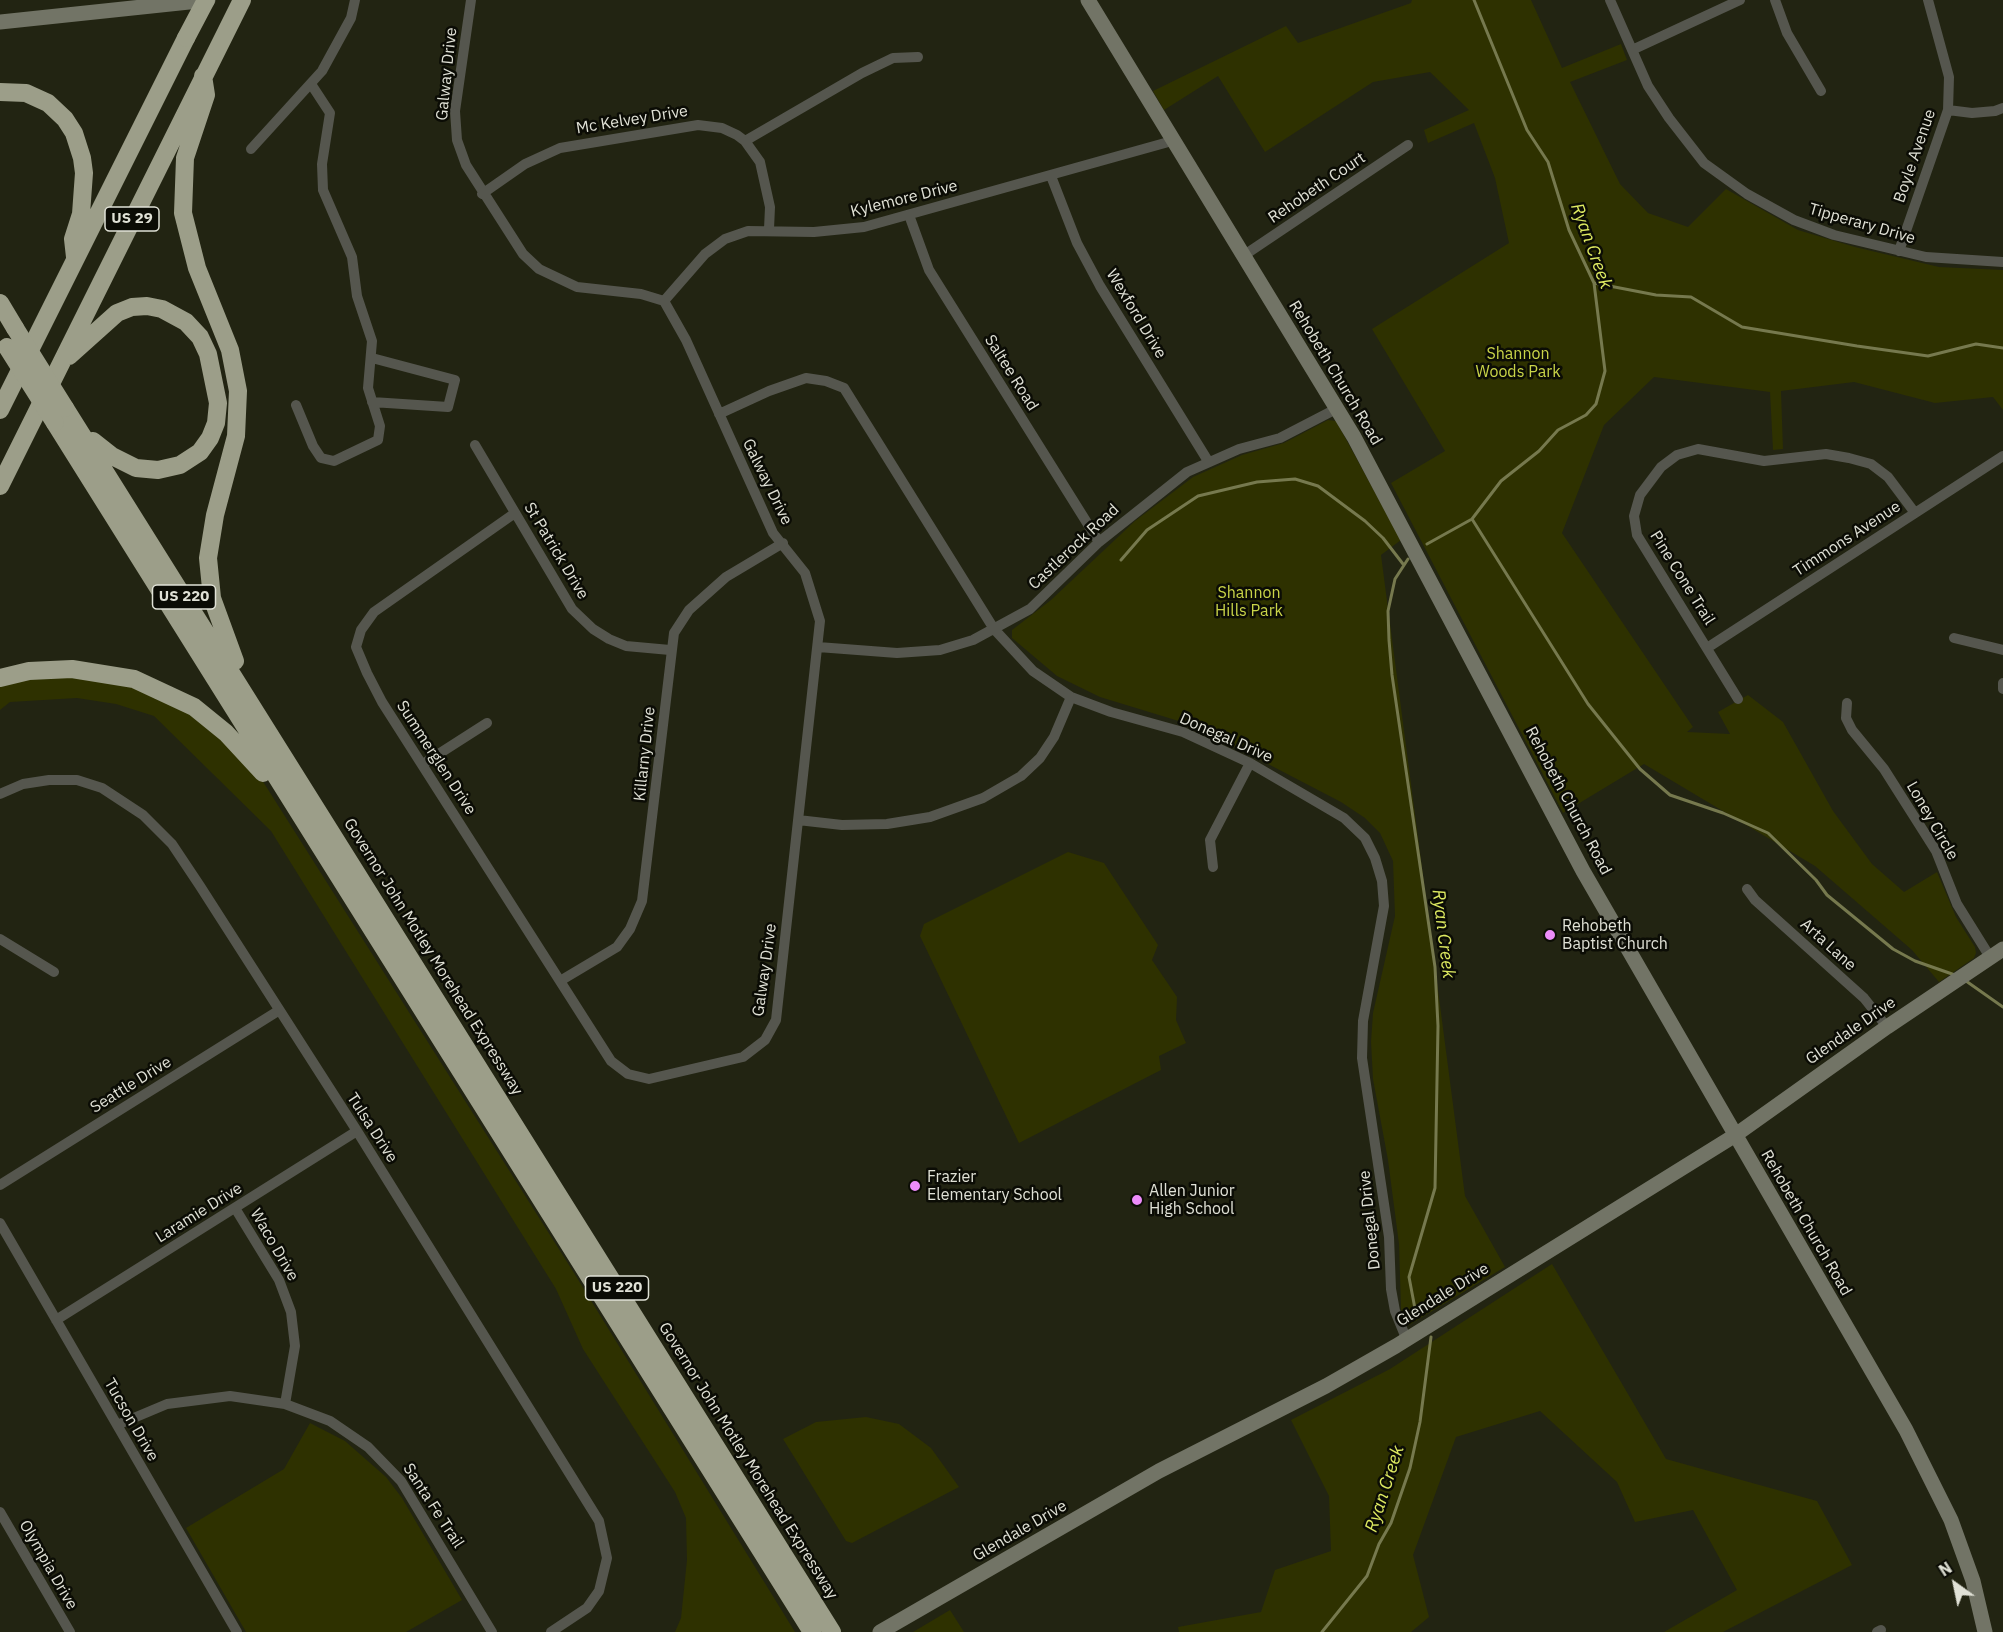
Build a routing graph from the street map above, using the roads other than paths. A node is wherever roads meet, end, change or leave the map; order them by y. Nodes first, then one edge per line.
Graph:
1 (207, 0) edge
2 (242, 0) edge
3 (355, 0) edge
4 (471, 0) edge
5 (1088, 0) edge
6 (1610, 0) edge
7 (1740, 0) edge
8 (1774, 0) edge
9 (1928, 0) edge
10 (104, 6) edge
11 (0, 22) edge
12 (1632, 50) junction
13 (918, 57) dead end
14 (203, 76) junction
15 (311, 84) junction
16 (1821, 91) dead end
17 (0, 92) edge
18 (2003, 108) edge
19 (1948, 110) junction
20 (745, 141) junction
21 (1172, 141) junction
22 (1408, 145) dead end
23 (252, 149) dead end
24 (1052, 176) junction
25 (482, 194) junction
26 (909, 215) junction
27 (769, 230) junction
28 (1899, 251) junction
29 (1243, 256) junction
30 (75, 259) junction
31 (2003, 262) edge
32 (664, 302) junction
33 (0, 303) edge
34 (7, 337) edge
35 (372, 358) junction
36 (61, 363) junction
37 (372, 402) junction
38 (296, 405) dead end
39 (1336, 409) junction
40 (0, 410) edge
41 (719, 414) junction
42 (60, 416) junction
43 (82, 435) junction
44 (475, 445) dead end
45 (2003, 456) edge
46 (1208, 461) junction
47 (0, 486) edge
48 (515, 513) junction
49 (1915, 513) junction
50 (1099, 542) junction
51 (783, 543) junction
52 (994, 629) junction
53 (1954, 638) dead end
54 (818, 647) junction
55 (1707, 648) junction
56 (670, 650) junction
57 (2003, 650) edge
58 (0, 678) edge
59 (2003, 683) edge
60 (2003, 689) edge
61 (1071, 697) junction
62 (1738, 699) dead end
63 (1847, 703) dead end
64 (487, 723) dead end
65 (285, 759) junction
66 (1250, 763) junction
67 (423, 764) junction
68 (285, 790) junction
69 (0, 794) edge
70 (798, 820) junction
71 (1213, 867) dead end
72 (1747, 889) dead end
73 (0, 939) edge
74 (1997, 953) edge
75 (54, 972) dead end
76 (560, 981) junction
77 (278, 1011) junction
78 (1887, 1027) junction
79 (611, 1061) joint
80 (357, 1131) junction
81 (1734, 1136) junction
82 (0, 1185) edge
83 (235, 1208) junction
84 (0, 1223) edge
85 (56, 1320) junction
86 (1406, 1338) junction
87 (285, 1404) junction
88 (117, 1425) junction
89 (0, 1512) edge
90 (70, 1632) edge
91 (237, 1632) edge
92 (492, 1632) edge
93 (550, 1632) edge
94 (812, 1632) edge
95 (832, 1632) edge
96 (880, 1632) edge
97 (1985, 1632) edge

1 - 10 street
1 - 30 highway, US 29, bridge
2 - 14 highway, US 29
3 - 15 street
4 - 25 street, Galway Drive
5 - 21 street, Rehobeth Church Road
6 - 12 street, Tipperary Drive
7 - 12 street
8 - 16 street
9 - 19 street, Boyle Avenue
10 - 11 street
12 - 28 street, Tipperary Drive
13 - 20 street
14 - 36 highway, US 29
14 - 65 highway
15 - 23 street
15 - 35 street
17 - 30 highway
18 - 19 street
19 - 28 street, Boyle Avenue
20 - 25 street, Mc Kelvey Drive
20 - 27 street
21 - 24 street, Kylemore Drive
21 - 29 street, Rehobeth Church Road
22 - 29 street, Rehobeth Court
24 - 26 street, Kylemore Drive
24 - 46 street, Wexford Drive
25 - 32 street, Galway Drive
26 - 27 street, Kylemore Drive
26 - 50 street, Saltee Road
27 - 32 street, Kylemore Drive
28 - 31 street, Tipperary Drive
29 - 39 street, Rehobeth Church Road
30 - 40 highway, US 29
32 - 41 street, Galway Drive
33 - 34 highway, Governor John Motley Morehead Expressway / US 220
34 - 42 highway, Governor John Motley Morehead Expressway / US 220, bridge
35 - 37 street
35 - 37 street
36 - 43 highway
36 - 47 highway, US 29
37 - 38 street
39 - 46 street, Castlerock Road
39 - 81 street, Rehobeth Church Road
41 - 51 street, Galway Drive
41 - 52 street, Donegal Drive
42 - 43 highway, Governor John Motley Morehead Expressway / US 220
42 - 68 highway, Governor John Motley Morehead Expressway / US 220
43 - 65 highway, Governor John Motley Morehead Expressway / US 220
44 - 48 street, St Patrick Drive
45 - 49 street, Timmons Avenue
46 - 50 street, Castlerock Road
48 - 56 street, St Patrick Drive
48 - 67 street, Summerglen Drive
49 - 55 street, Timmons Avenue
49 - 55 street, Pine Cone Trail
50 - 52 street, Castlerock Road
51 - 54 street, Galway Drive
51 - 56 street, Killarny Drive
52 - 54 street, Castlerock Road
52 - 61 street, Donegal Drive
53 - 57 street
54 - 70 street, Galway Drive
55 - 62 street, Pine Cone Trail
56 - 76 street, Killarny Drive
58 - 68 highway
59 - 60 street
61 - 66 street, Donegal Drive
61 - 70 street
63 - 74 street, Loney Circle
64 - 67 street
65 - 95 highway, Governor John Motley Morehead Expressway / US 220
66 - 71 street
66 - 86 street, Donegal Drive
67 - 76 street, Summerglen Drive
68 - 94 highway, Governor John Motley Morehead Expressway / US 220
69 - 77 street, Tulsa Drive
70 - 79 street, Galway Drive
72 - 78 street, Arta Lane
73 - 75 street
74 - 78 street, Glendale Drive
76 - 79 street, Summerglen Drive
77 - 80 street, Tulsa Drive
77 - 82 street, Seattle Drive
78 - 81 street, Glendale Drive
80 - 83 street, Laramie Drive
80 - 93 street, Tulsa Drive
81 - 86 street, Glendale Drive
81 - 97 street, Rehobeth Church Road
83 - 85 street, Laramie Drive
83 - 87 street, Waco Drive
84 - 85 street, Tucson Drive
85 - 88 street, Tucson Drive
86 - 96 street, Glendale Drive
87 - 88 street, Santa Fe Trail
87 - 92 street, Santa Fe Trail
88 - 91 street, Tucson Drive
89 - 90 street, Olympia Drive

